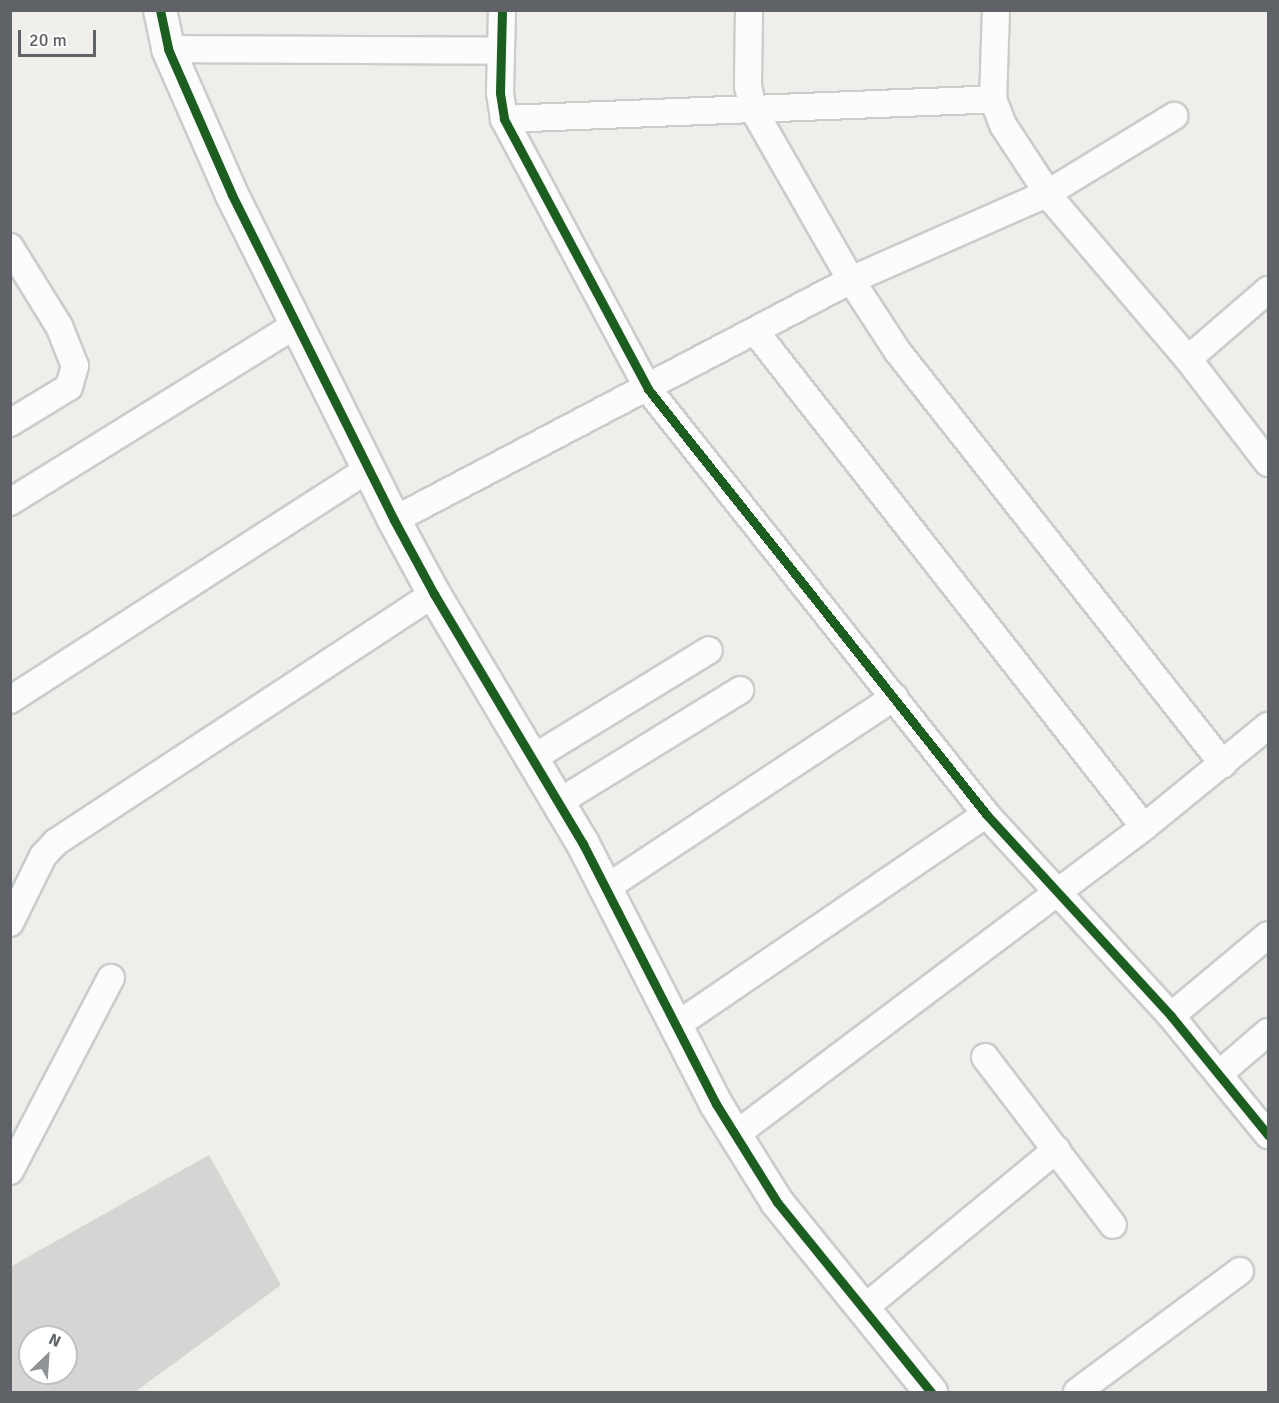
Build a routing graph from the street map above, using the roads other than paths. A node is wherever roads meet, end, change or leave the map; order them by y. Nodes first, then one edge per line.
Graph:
1 (160, 10) edge
2 (502, 10) edge
3 (749, 10) edge
4 (996, 10) edge
5 (168, 49) junction
6 (501, 51) junction
7 (993, 99) junction
8 (753, 109) junction
9 (1174, 116) dead end
10 (504, 118) junction
11 (1048, 193) junction
12 (10, 246) edge
13 (851, 280) junction
14 (1269, 290) edge
15 (297, 324) junction
16 (755, 331) junction
17 (1188, 359) junction
18 (648, 389) junction
19 (10, 423) edge
20 (1269, 463) edge
21 (369, 469) junction
22 (10, 502) edge
23 (394, 520) junction
24 (434, 594) junction
25 (709, 650) dead end
26 (740, 690) dead end
27 (895, 697) junction
28 (10, 700) edge
29 (1269, 726) edge
30 (533, 758) junction
31 (1223, 764) junction
32 (559, 802) junction
33 (986, 814) junction
34 (1144, 827) junction
35 (606, 888) junction
36 (1058, 893) junction
37 (10, 922) edge
38 (1269, 935) edge
39 (111, 978) dead end
40 (1171, 1016) junction
41 (674, 1027) junction
42 (1269, 1032) edge
43 (986, 1057) dead end
44 (1219, 1074) junction
45 (735, 1135) junction
46 (1269, 1135) edge
47 (1057, 1149) junction
48 (10, 1171) edge
49 (1113, 1225) dead end
50 (1240, 1271) dead end
51 (863, 1309) junction
52 (923, 1389) edge
53 (1077, 1392) edge

1 - 5 street
2 - 6 street
3 - 8 street
4 - 7 street
5 - 6 street
5 - 15 street
6 - 10 street
7 - 8 street
7 - 11 street
8 - 10 street
8 - 13 street
9 - 11 street
10 - 18 street
11 - 13 street
11 - 17 street
12 - 19 street
13 - 16 street
13 - 31 street
14 - 17 street
15 - 21 street
15 - 22 street
16 - 18 street
16 - 34 street
17 - 20 street
18 - 23 street
18 - 27 street
21 - 23 street
21 - 28 street
23 - 24 street
24 - 30 street
24 - 37 street
25 - 30 street
26 - 32 street
27 - 33 street
27 - 35 street
29 - 31 street
30 - 32 street
31 - 34 street
32 - 35 street
33 - 36 street
33 - 41 street
34 - 36 street
35 - 41 street
36 - 40 street
36 - 45 street
38 - 40 street
39 - 48 street
40 - 44 street
41 - 45 street
42 - 44 street
43 - 47 street
44 - 46 street
45 - 51 street
47 - 49 street
47 - 51 street
50 - 53 street
51 - 52 street

